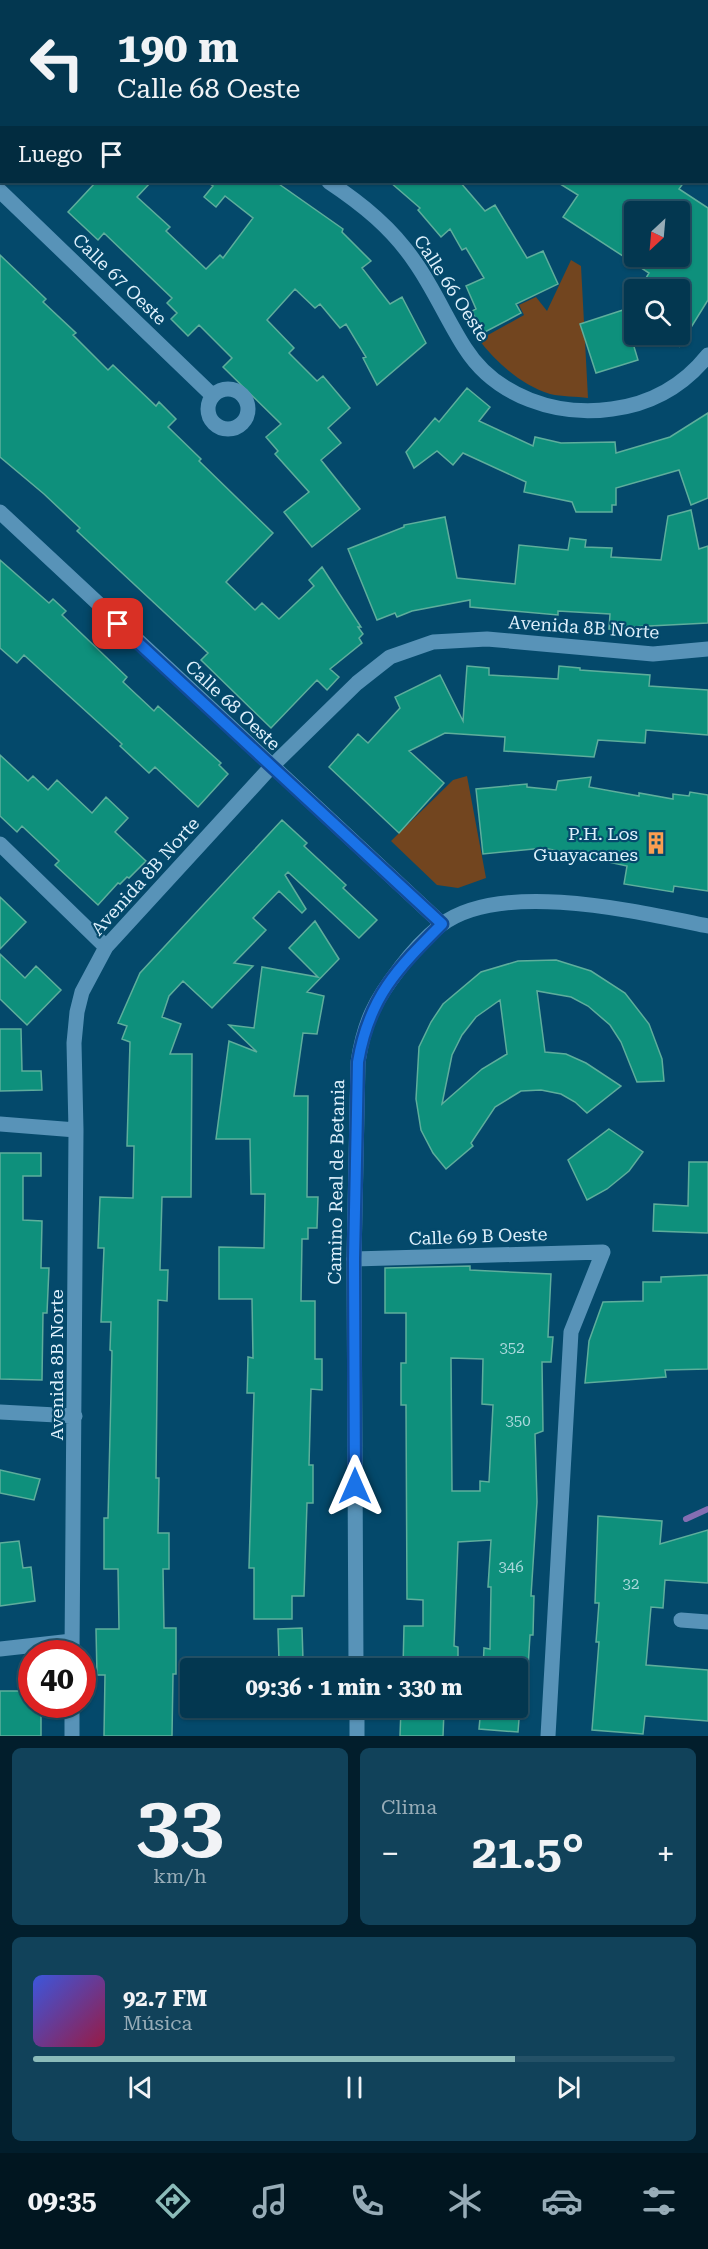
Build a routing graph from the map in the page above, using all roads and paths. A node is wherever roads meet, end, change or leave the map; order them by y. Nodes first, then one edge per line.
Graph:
1 (330, 183) edge
2 (0, 190) edge
3 (708, 355) edge
4 (213, 396) dead end
5 (0, 512) edge
6 (708, 650) edge
7 (271, 767) junction
8 (0, 844) edge
9 (442, 924) junction
10 (708, 926) edge
11 (106, 946) junction
12 (0, 1124) edge
13 (76, 1130) junction
14 (354, 1259) junction
15 (0, 1412) edge
16 (75, 1416) junction
17 (681, 1620) dead end
18 (708, 1622) edge
19 (72, 1640) edge
20 (18, 1648) edge
21 (0, 1649) edge
22 (356, 1658) edge
23 (72, 1718) edge
24 (357, 1718) edge
25 (72, 1736) edge
26 (357, 1736) edge
27 (548, 1736) edge

1 - 3 street, Calle 66 Oeste
2 - 4 street, Calle 67 Oeste
5 - 7 street, Calle 68 Oeste
6 - 7 street, Avenida 8B Norte
7 - 9 street, Calle 68 Oeste
7 - 11 street, Avenida 8B Norte
8 - 11 street
9 - 10 street, Camino Real de Betania
9 - 14 street, Camino Real de Betania
11 - 13 street, Avenida 8B Norte
12 - 13 street
13 - 16 street, Avenida 8B Norte
14 - 22 street, Camino Real de Betania
14 - 27 street, Calle 69 B Oeste
15 - 16 street
16 - 19 street, Avenida 8B Norte
17 - 18 street
20 - 21 street
23 - 25 street
24 - 26 street

